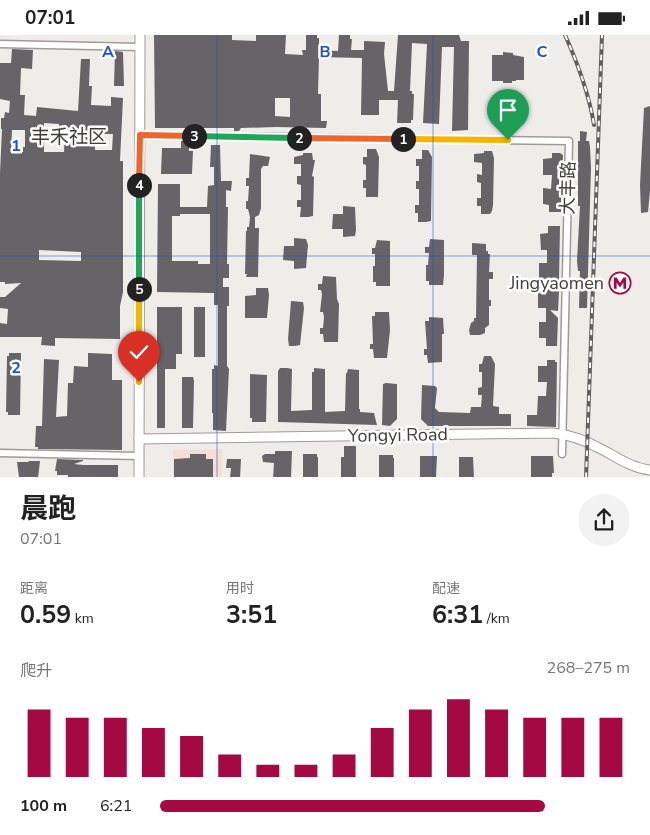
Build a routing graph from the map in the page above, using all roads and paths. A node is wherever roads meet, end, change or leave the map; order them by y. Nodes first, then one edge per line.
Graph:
1 (140, 35) edge
2 (0, 43) edge
3 (140, 47) junction
4 (140, 135) junction
5 (562, 434) junction
6 (139, 439) junction
7 (0, 453) edge
8 (562, 454) dead end
9 (139, 456) junction
10 (650, 470) edge
11 (139, 477) edge

1 - 3 street
2 - 3 street
3 - 4 street
4 - 5 street, 大丰路
4 - 6 street
5 - 6 street, Yongyi Road
5 - 8 street, 大丰路
5 - 10 street, Yongyi Road
6 - 9 street
7 - 9 street
9 - 11 street

